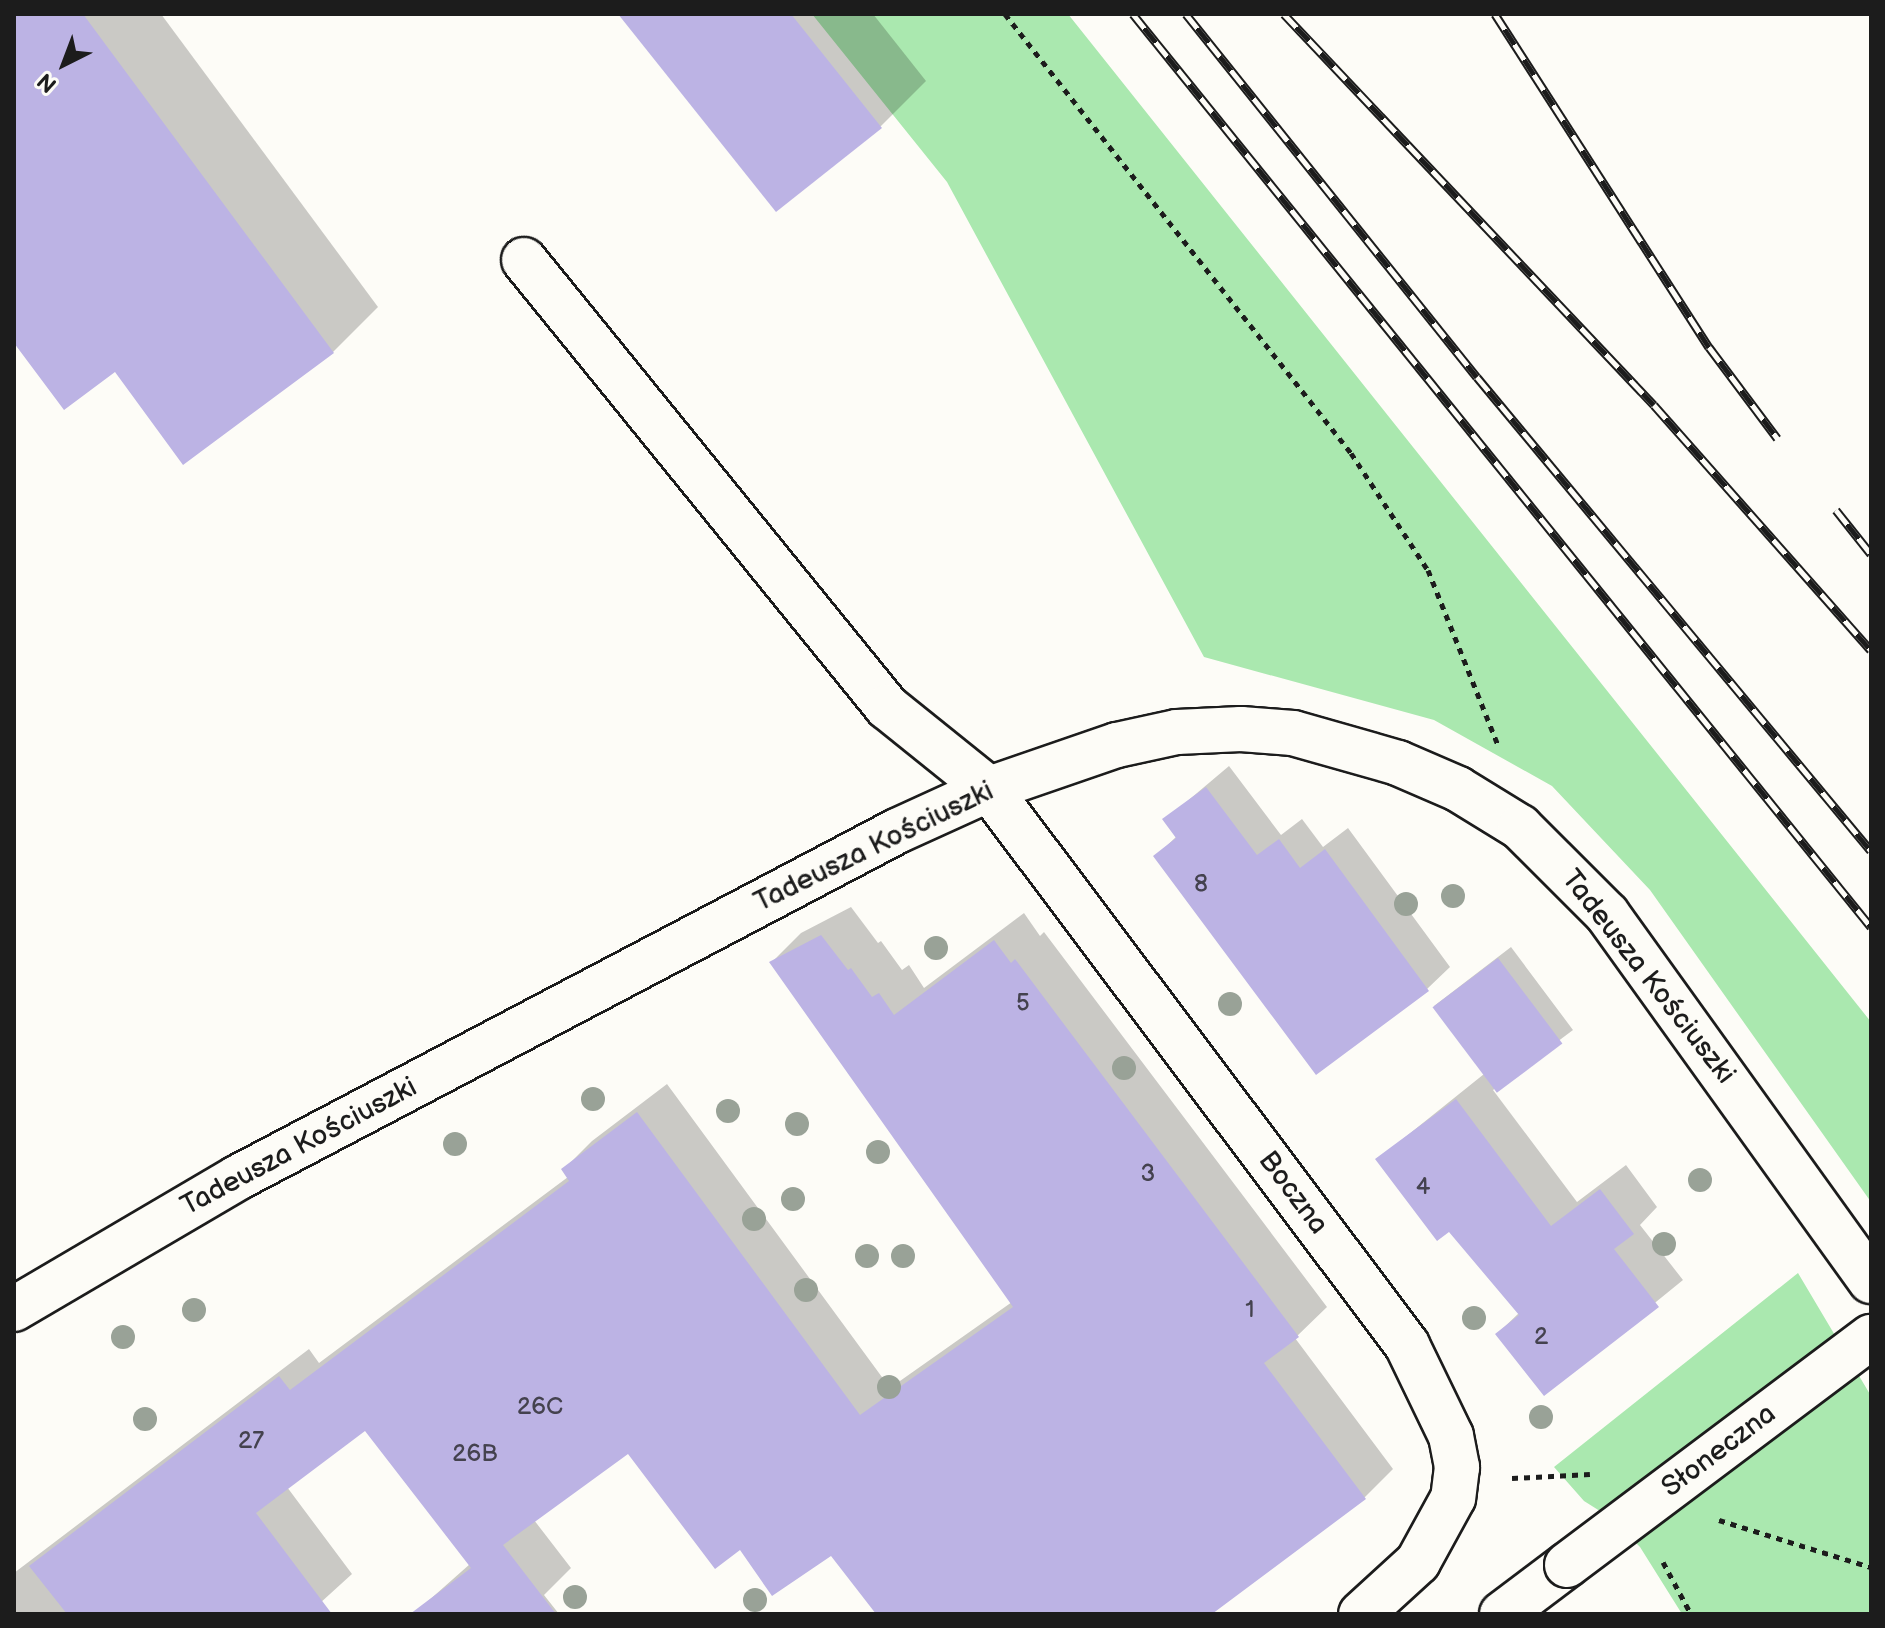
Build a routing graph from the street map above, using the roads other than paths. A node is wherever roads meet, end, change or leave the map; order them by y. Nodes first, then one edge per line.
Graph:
1 (524, 260) dead end
2 (989, 789) junction
3 (1871, 1281) edge
4 (14, 1309) edge
5 (1871, 1337) edge
6 (1361, 1614) edge
7 (1502, 1614) edge

1 - 2 street, Boczna
2 - 3 street, Tadeusza Kościuszki
2 - 4 street, Tadeusza Kościuszki
2 - 6 street, Boczna
5 - 7 street, Słoneczna, bridge

